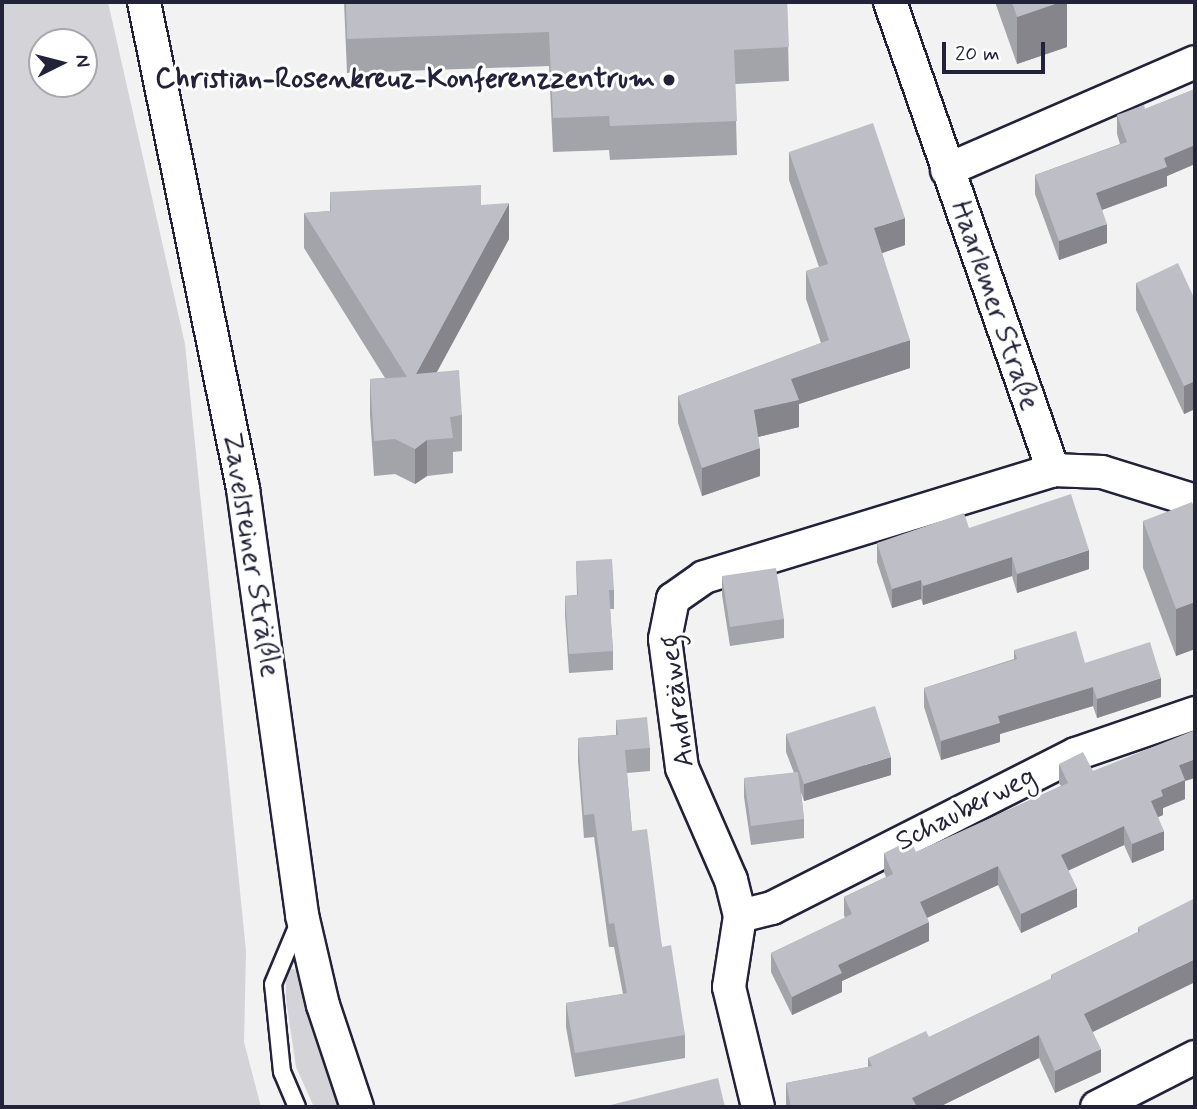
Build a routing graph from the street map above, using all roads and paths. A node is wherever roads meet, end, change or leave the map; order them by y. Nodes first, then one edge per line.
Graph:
1 (144, 2) edge
2 (890, 2) edge
3 (1195, 62) edge
4 (947, 170) junction
5 (1053, 470) junction
6 (1195, 501) edge
7 (1195, 713) edge
8 (302, 915) junction
9 (740, 916) junction
10 (1195, 1056) edge
11 (297, 1107) edge
12 (357, 1107) edge
13 (758, 1107) edge
14 (1097, 1107) edge

1 - 8 street, Zavelsteiner Sträßle
2 - 4 street, Haarlemer Straße
3 - 4 street
4 - 5 street, Haarlemer Straße
5 - 6 street
5 - 9 street, Andreäweg
7 - 9 street, Schauberweg
8 - 11 lane
8 - 12 street, Zavelsteiner Sträßle
9 - 13 street, Andreäweg
10 - 14 street

